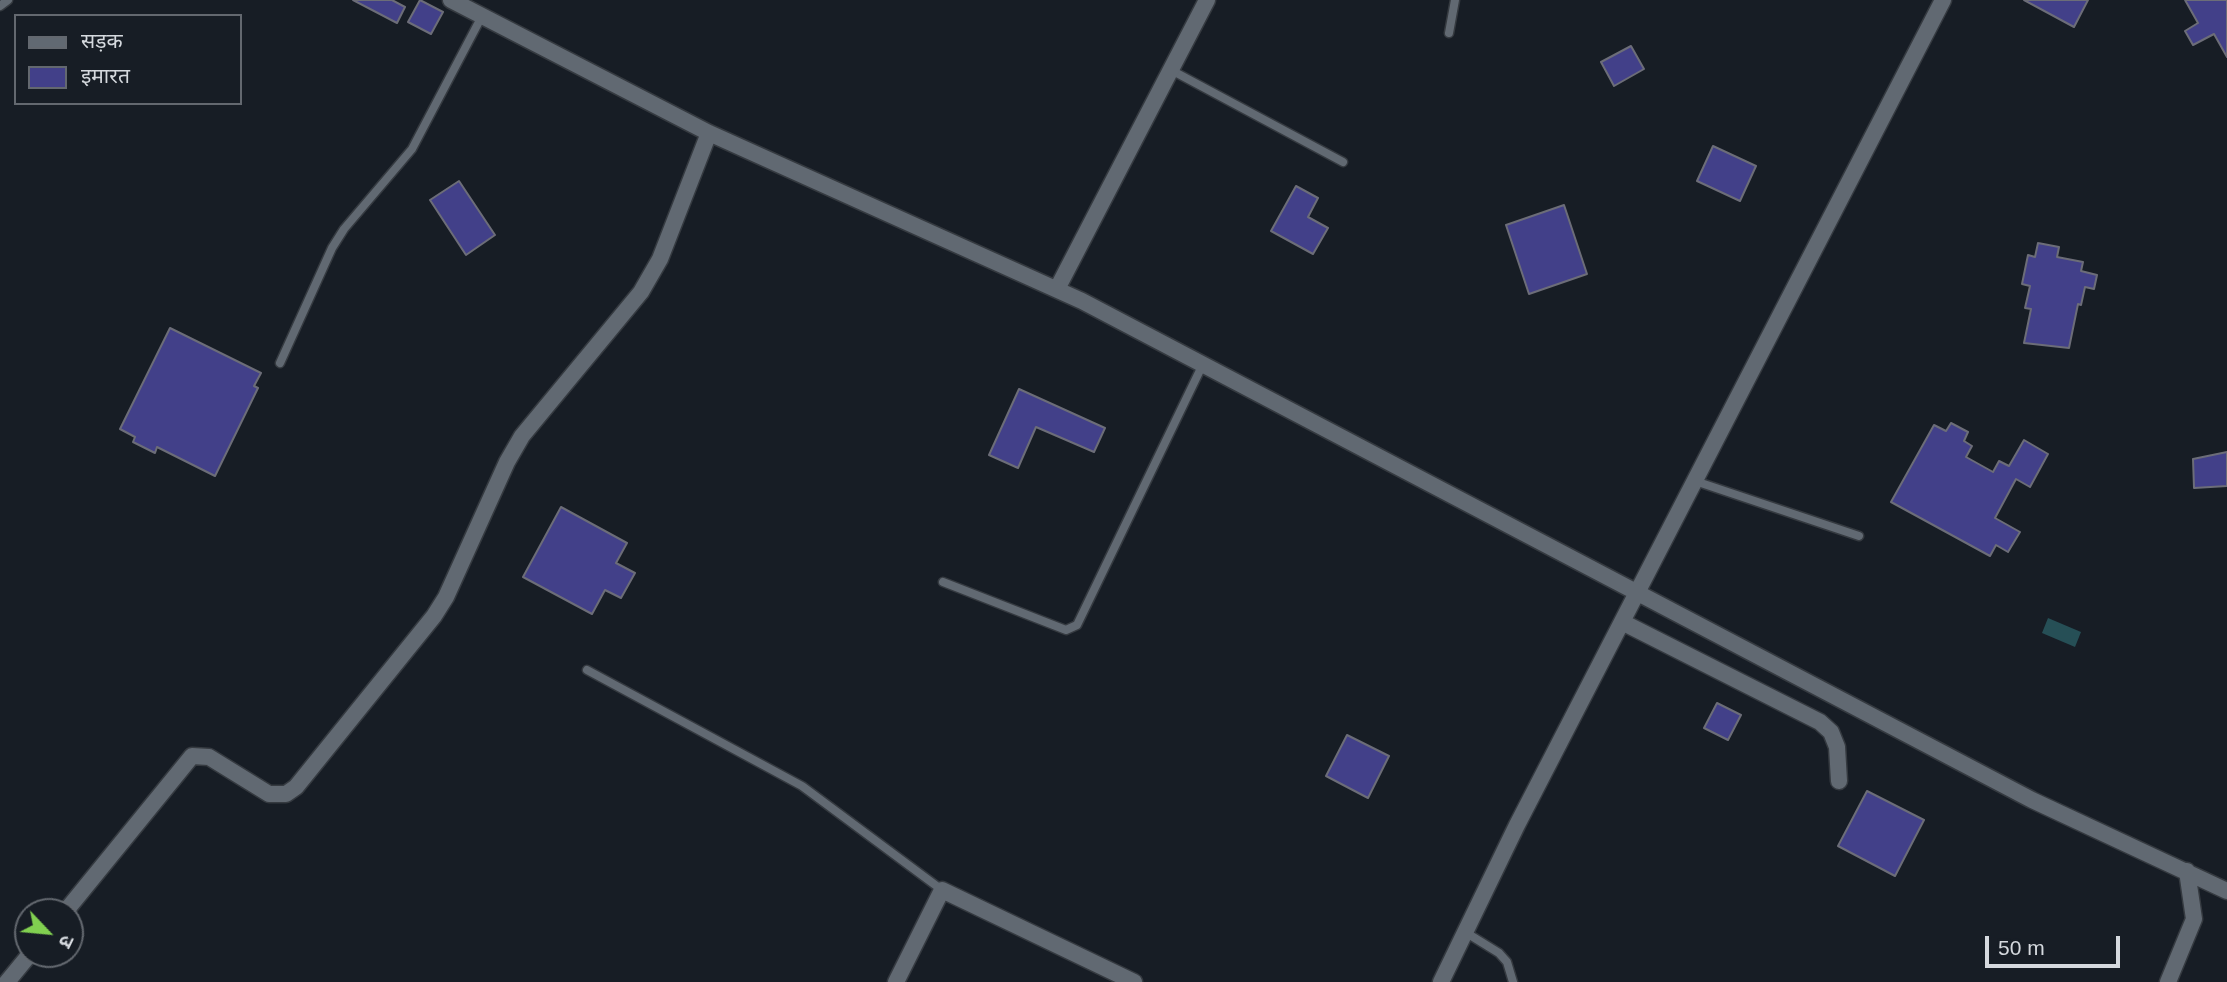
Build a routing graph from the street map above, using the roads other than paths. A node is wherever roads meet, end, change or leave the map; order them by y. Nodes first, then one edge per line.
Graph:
1 (8, 0) edge
2 (452, 0) edge
3 (1207, 0) edge
4 (1455, 0) edge
5 (1943, 0) edge
6 (0, 6) edge
7 (482, 16) junction
8 (1450, 33) dead end
9 (1171, 70) junction
10 (709, 133) junction
11 (1343, 162) dead end
12 (1057, 289) junction
13 (280, 363) dead end
14 (1203, 364) junction
15 (1695, 481) junction
16 (1859, 536) dead end
17 (943, 582) dead end
18 (1638, 592) junction
19 (1622, 622) junction
20 (587, 670) dead end
21 (1839, 781) dead end
22 (2187, 871) junction
23 (942, 890) junction
24 (2227, 891) edge
25 (76, 898) edge
26 (1465, 932) junction
27 (18, 968) edge
28 (7, 982) edge
29 (896, 982) edge
30 (1134, 982) edge
31 (1441, 982) edge
32 (1513, 982) edge
33 (2168, 982) edge

1 - 6 lane
2 - 7 street
3 - 9 street
4 - 8 lane
5 - 15 street
7 - 10 street
7 - 13 lane
9 - 11 lane
9 - 12 street
10 - 12 street
10 - 25 street
12 - 14 street
14 - 17 lane
14 - 18 street
15 - 16 lane
15 - 18 street
18 - 19 street
18 - 22 street
19 - 21 street
19 - 26 street
20 - 23 lane
22 - 24 street
22 - 33 street
23 - 29 street
23 - 30 street
26 - 31 street
26 - 32 lane
27 - 28 street

